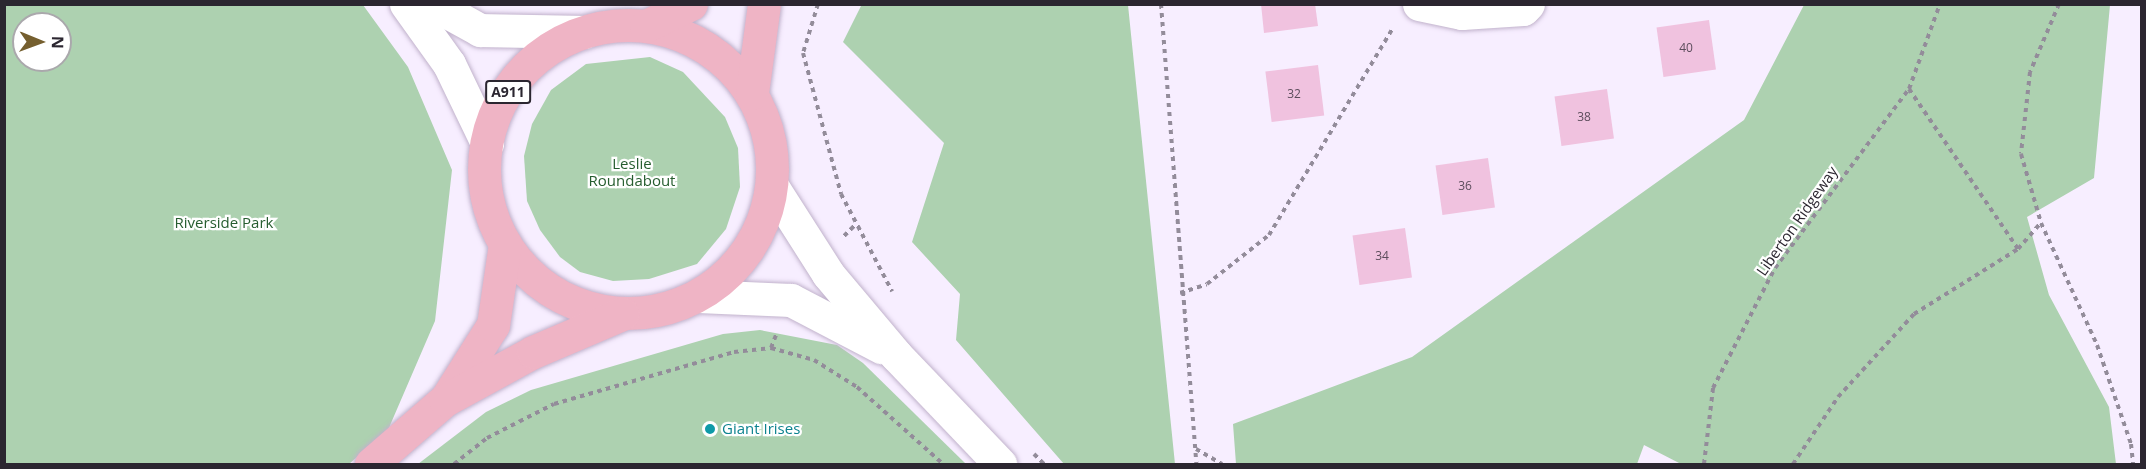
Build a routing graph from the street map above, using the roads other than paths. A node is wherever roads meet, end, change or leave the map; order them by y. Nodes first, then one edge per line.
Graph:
1 (406, 4) edge
2 (433, 4) edge
3 (692, 4) edge
4 (764, 4) edge
5 (1528, 4) edge
6 (1407, 15) edge
7 (646, 26) junction
8 (584, 32) junction
9 (752, 93) junction
10 (487, 143) junction
11 (772, 186) junction
12 (505, 244) junction
13 (698, 296) junction
14 (622, 314) junction
15 (896, 355) junction
16 (445, 400) junction
17 (371, 465) edge
18 (1000, 465) edge

1 - 10 main road
2 - 8 main road
3 - 7 main road, A911
4 - 9 main road, A911
5 - 6 main road
7 - 8 main road, A911
7 - 9 main road, A911
8 - 10 main road, A911
9 - 11 main road, A911
10 - 12 main road, A911
11 - 13 main road, A911
11 - 15 main road
12 - 14 main road, A911
12 - 16 main road, A911
13 - 14 main road, A911
13 - 15 main road
14 - 16 main road, A911
15 - 18 main road
16 - 17 main road, A911

